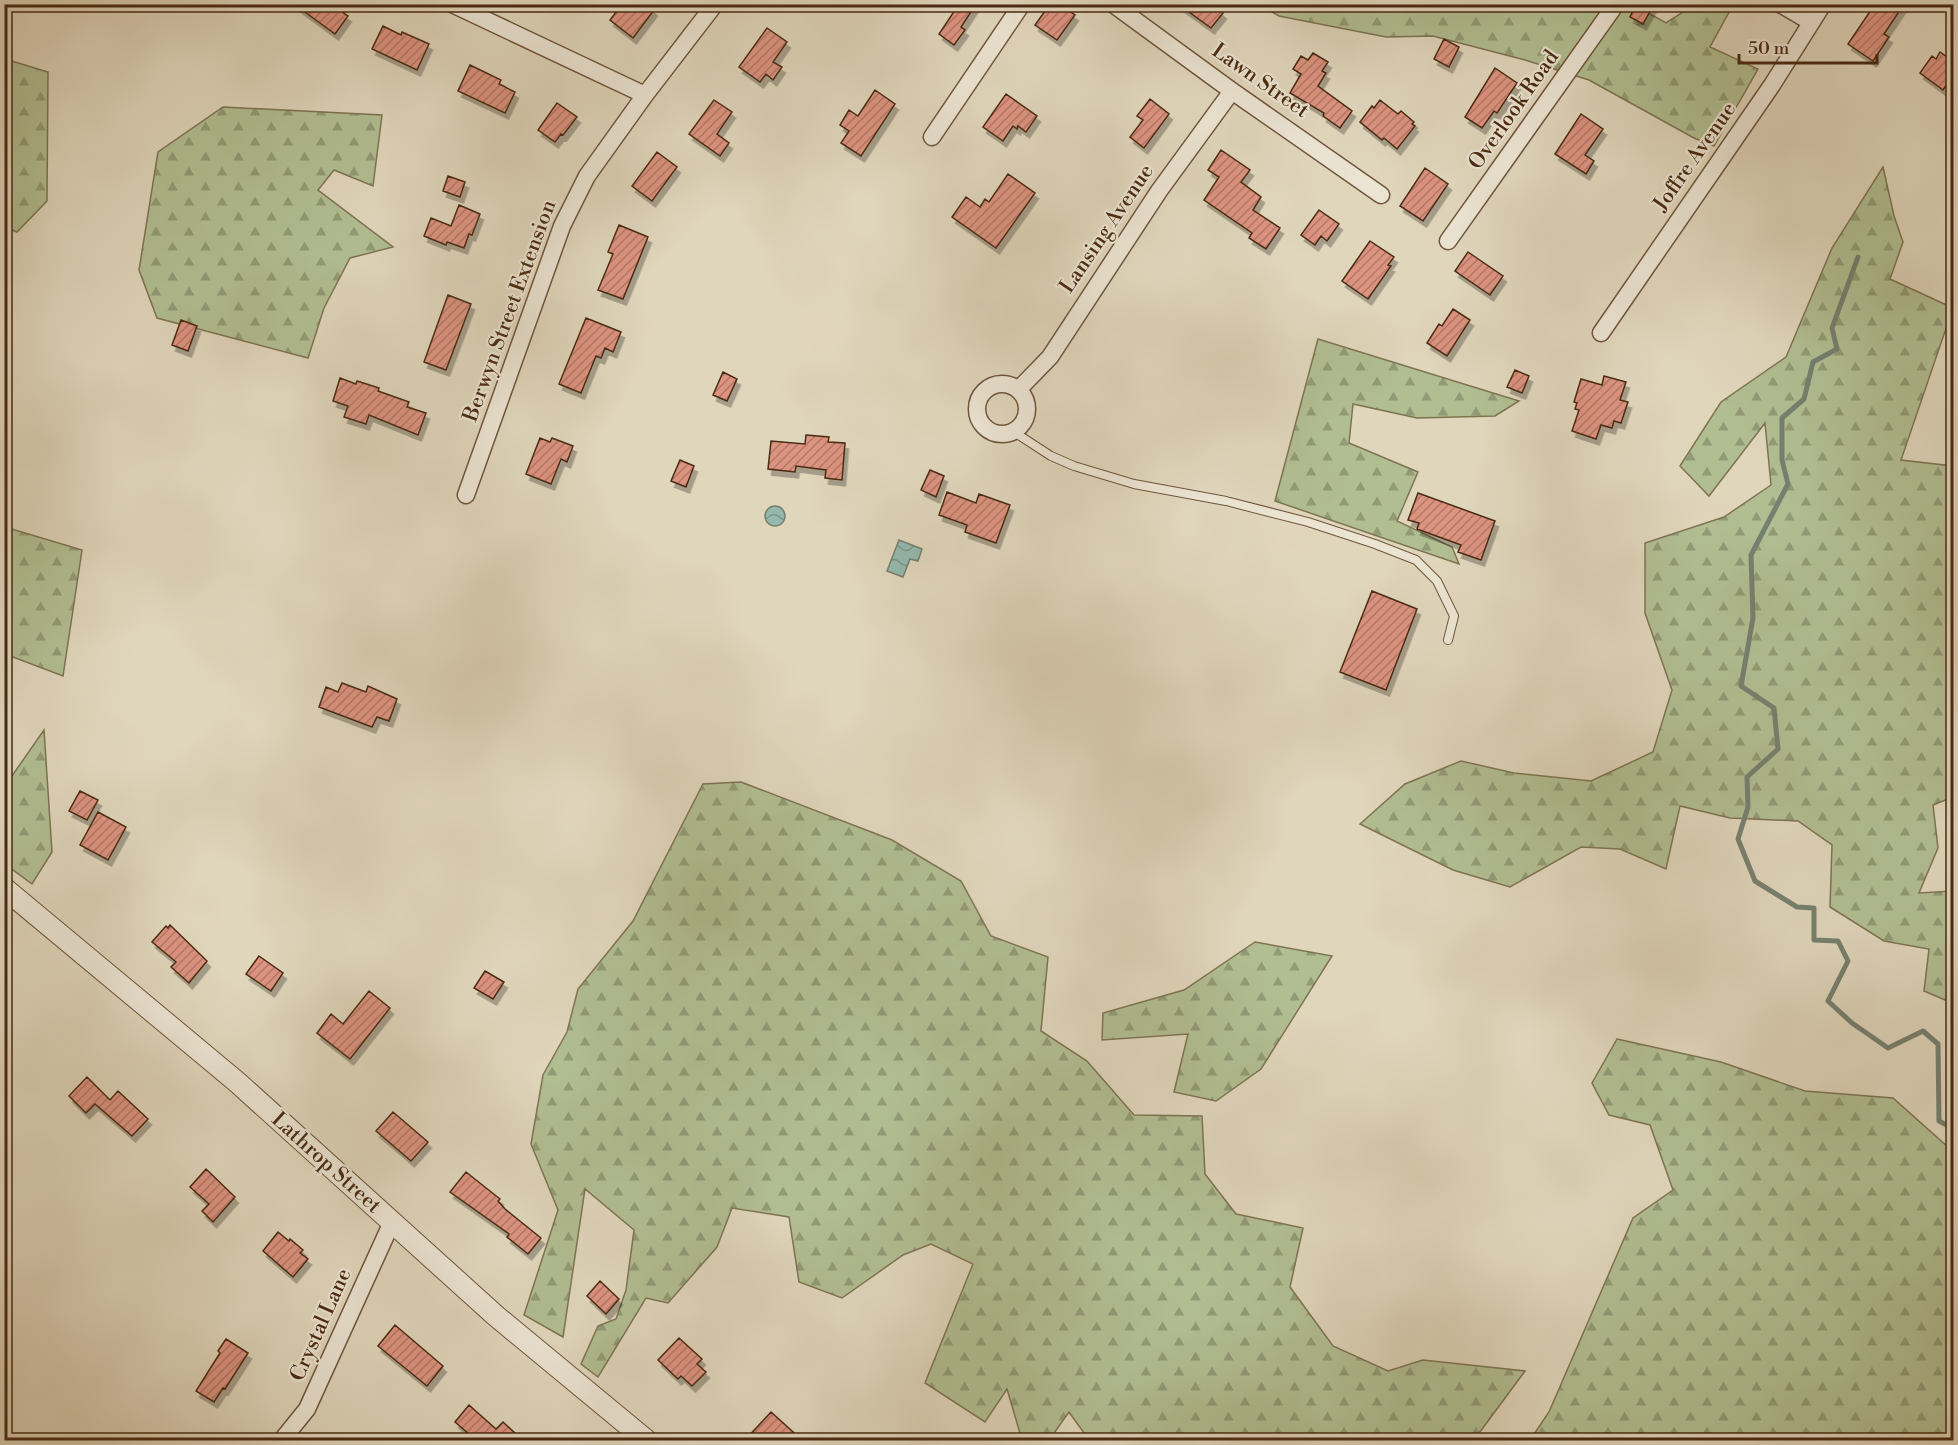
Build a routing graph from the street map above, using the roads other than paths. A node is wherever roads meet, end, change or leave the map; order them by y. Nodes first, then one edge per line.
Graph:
1 (452, 4) edge
2 (715, 4) edge
3 (1022, 4) edge
4 (1113, 4) edge
5 (1616, 4) edge
6 (1780, 4) edge
7 (1823, 4) edge
8 (1811, 22) junction
9 (1232, 91) junction
10 (645, 95) junction
11 (932, 137) dead end
12 (1381, 195) dead end
13 (1448, 241) dead end
14 (1601, 333) dead end
15 (1018, 390) junction
16 (1014, 432) junction
17 (466, 495) dead end
18 (1448, 640) dead end
19 (4, 888) edge
20 (392, 1222) junction
21 (282, 1440) edge
22 (646, 1440) edge

1 - 10 street
2 - 10 street, Berwyn Street Extension
3 - 11 street
4 - 9 street, Lawn Street
5 - 13 street, Overlook Road
6 - 8 street
7 - 8 street, Joffre Avenue
8 - 14 street, Joffre Avenue
9 - 12 street, Lawn Street
9 - 15 street, Lansing Avenue
10 - 17 street, Berwyn Street Extension
15 - 16 street
15 - 16 street
16 - 18 lane
19 - 20 street, Lathrop Street
20 - 21 street, Crystal Lane
20 - 22 street, Lathrop Street

